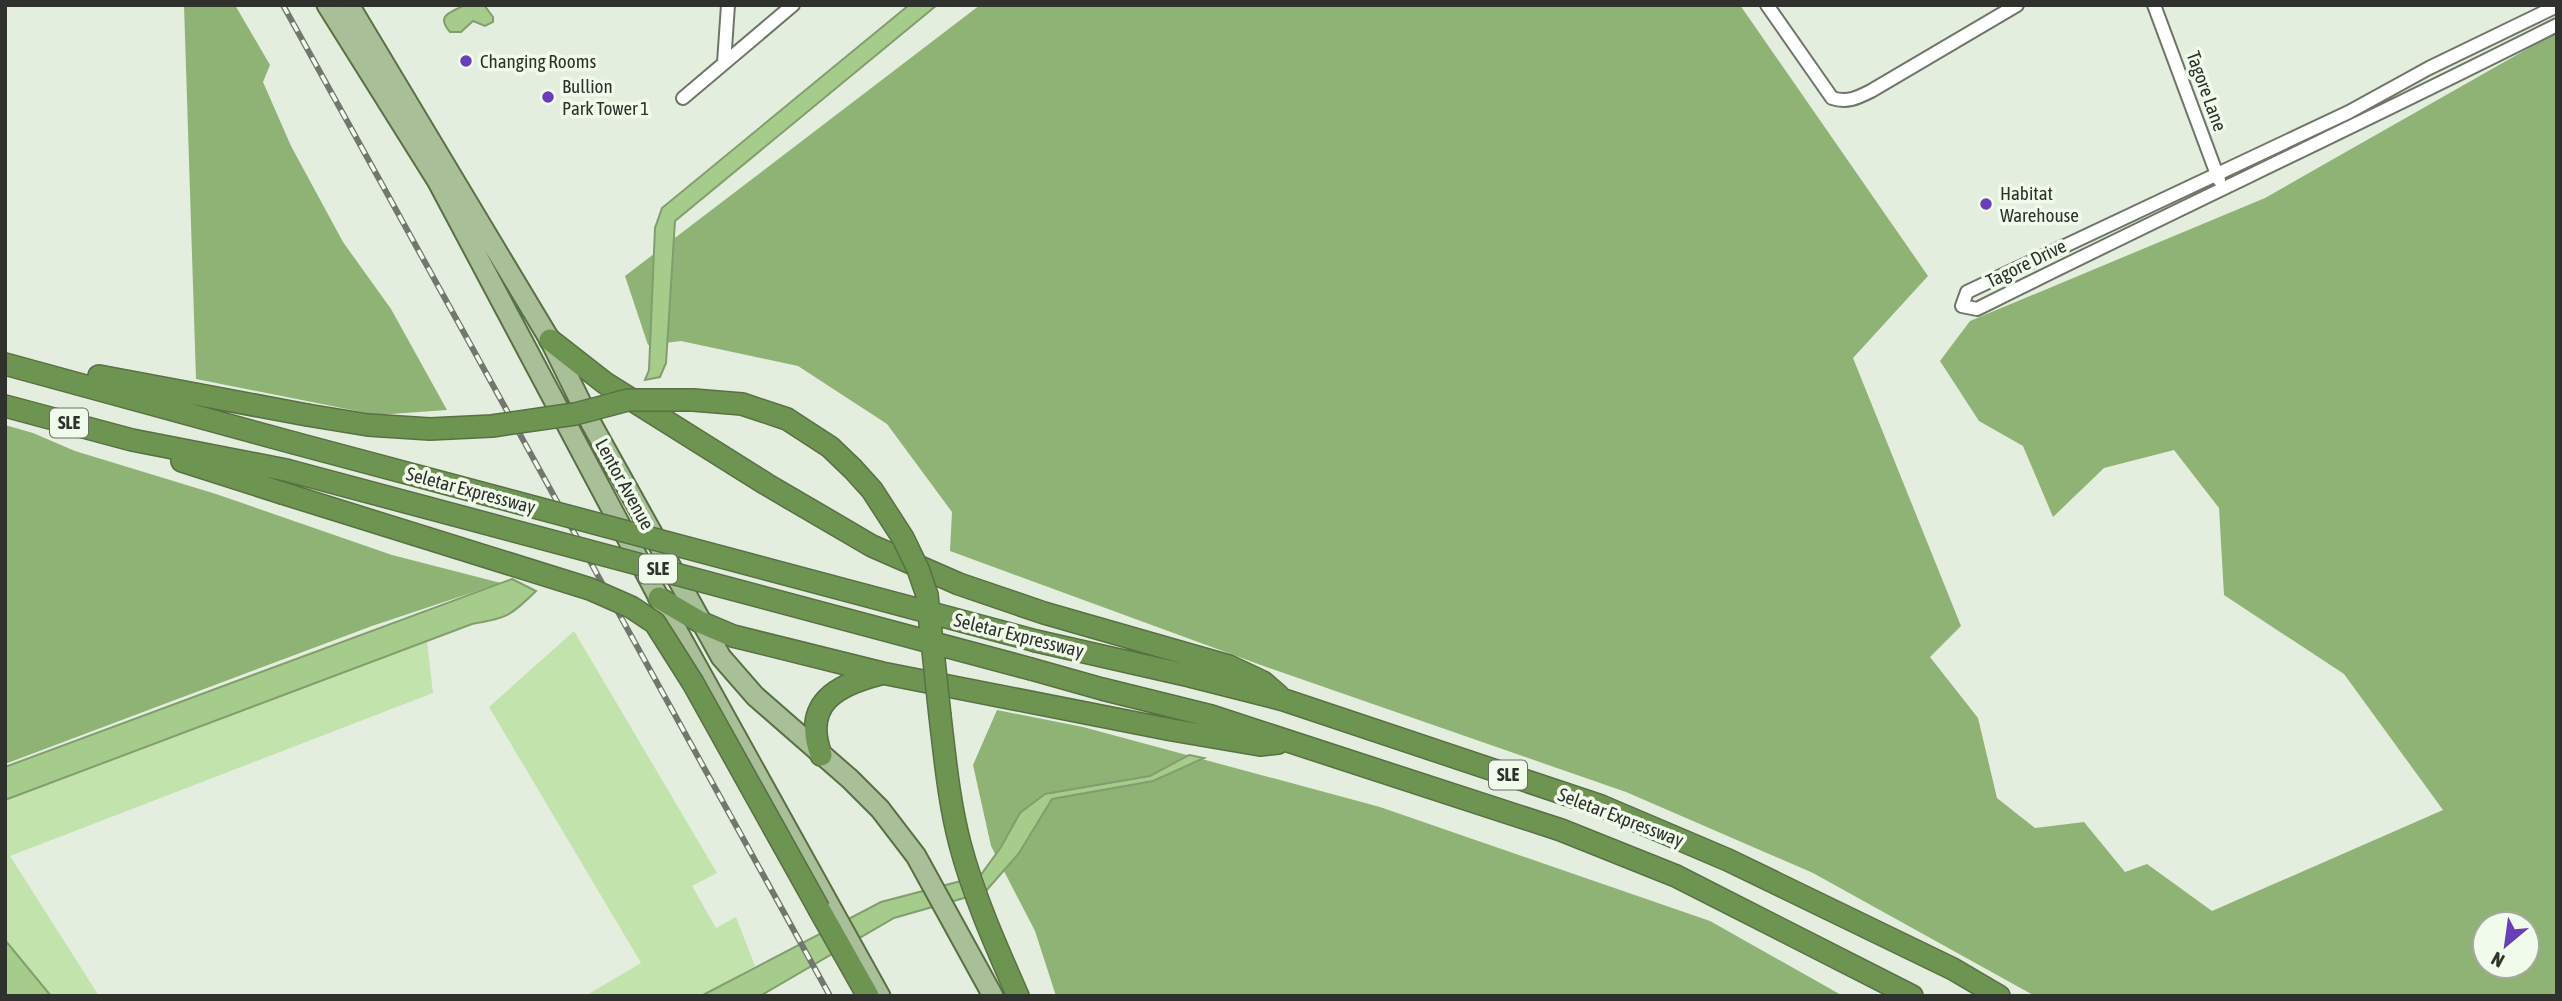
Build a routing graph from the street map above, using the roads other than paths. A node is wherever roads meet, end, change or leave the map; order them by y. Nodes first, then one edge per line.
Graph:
1 (327, 5) edge
2 (349, 5) edge
3 (728, 5) edge
4 (793, 5) edge
5 (1767, 5) edge
6 (2017, 5) edge
7 (2154, 5) edge
8 (2557, 6) edge
9 (2557, 25) edge
10 (724, 63) junction
11 (683, 98) dead end
12 (2217, 175) junction
13 (2224, 190) junction
14 (550, 340) junction
15 (5, 364) edge
16 (67, 380) junction
17 (5, 405) edge
18 (591, 423) junction
19 (569, 432) junction
20 (132, 440) junction
21 (659, 598) junction
22 (700, 622) junction
23 (883, 673) junction
24 (1284, 700) junction
25 (1290, 740) junction
26 (821, 755) junction
27 (853, 958) junction
28 (869, 996) edge
29 (880, 996) edge
30 (993, 996) edge
31 (1018, 996) edge
32 (1912, 996) edge
33 (1999, 996) edge

1 - 19 main road, Lentor Avenue
2 - 14 main road, Lentor Avenue
3 - 10 street
4 - 10 street
5 - 6 street
7 - 12 street, Tagore Lane
8 - 12 street, Tagore Drive
9 - 13 street, Tagore Drive
10 - 11 street
12 - 13 street, Tagore Lane
12 - 13 street, Tagore Drive
14 - 18 main road, Lentor Avenue
14 - 24 highway
15 - 16 highway, Seletar Expressway / SLE
16 - 24 highway, Seletar Expressway / SLE, bridge
16 - 31 highway, bridge
17 - 20 highway, Seletar Expressway / SLE
18 - 19 main road
18 - 22 main road, Lentor Avenue
19 - 21 main road, Lentor Avenue
20 - 25 highway, Seletar Expressway / SLE, bridge
20 - 27 highway, bridge
21 - 22 highway
21 - 27 main road, Lentor Avenue
22 - 23 highway
22 - 26 main road, Lentor Avenue
23 - 25 highway
23 - 26 highway
24 - 33 highway, Seletar Expressway / SLE
25 - 32 highway, Seletar Expressway / SLE
26 - 30 main road, Lentor Avenue
27 - 28 highway
27 - 29 main road, Lentor Avenue

